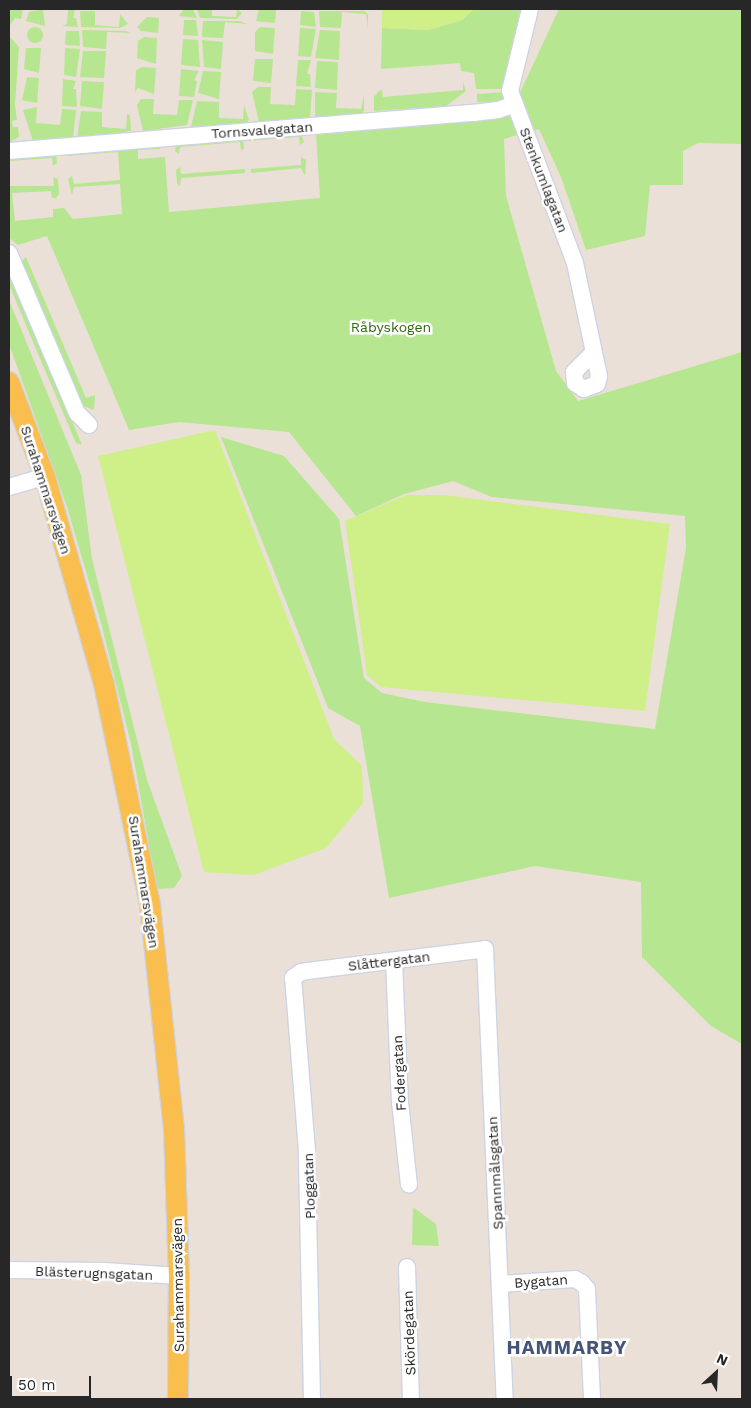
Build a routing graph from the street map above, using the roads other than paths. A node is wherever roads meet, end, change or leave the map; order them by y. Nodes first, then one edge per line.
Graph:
1 (530, 9) edge
2 (514, 104) junction
3 (9, 151) edge
4 (9, 253) edge
5 (593, 353) dead end
6 (9, 382) edge
7 (89, 425) dead end
8 (44, 477) junction
9 (9, 488) edge
10 (482, 949) joint
11 (394, 961) junction
12 (296, 975) joint
13 (408, 1185) dead end
14 (407, 1267) dead end
15 (9, 1270) edge
16 (179, 1276) junction
17 (500, 1284) junction
18 (178, 1399) edge
19 (312, 1399) edge
20 (411, 1399) edge
21 (505, 1399) edge
22 (592, 1399) edge

1 - 2 street, Stenkumlagatan
2 - 3 street, Tornsvalegatan
2 - 5 street, Stenkumlagatan
4 - 7 street
6 - 8 main road, Surahammarsvägen
8 - 9 street
8 - 16 main road, Surahammarsvägen
10 - 11 street, Slåttergatan
10 - 17 street, Spannmålsgatan
11 - 12 street, Slåttergatan
11 - 13 street, Fodergatan
12 - 19 street, Ploggatan
14 - 20 street, Skördegatan
15 - 16 street, Blästerugnsgatan
16 - 18 main road, Surahammarsvägen
17 - 21 street, Spannmålsgatan
17 - 22 street, Bygatan

